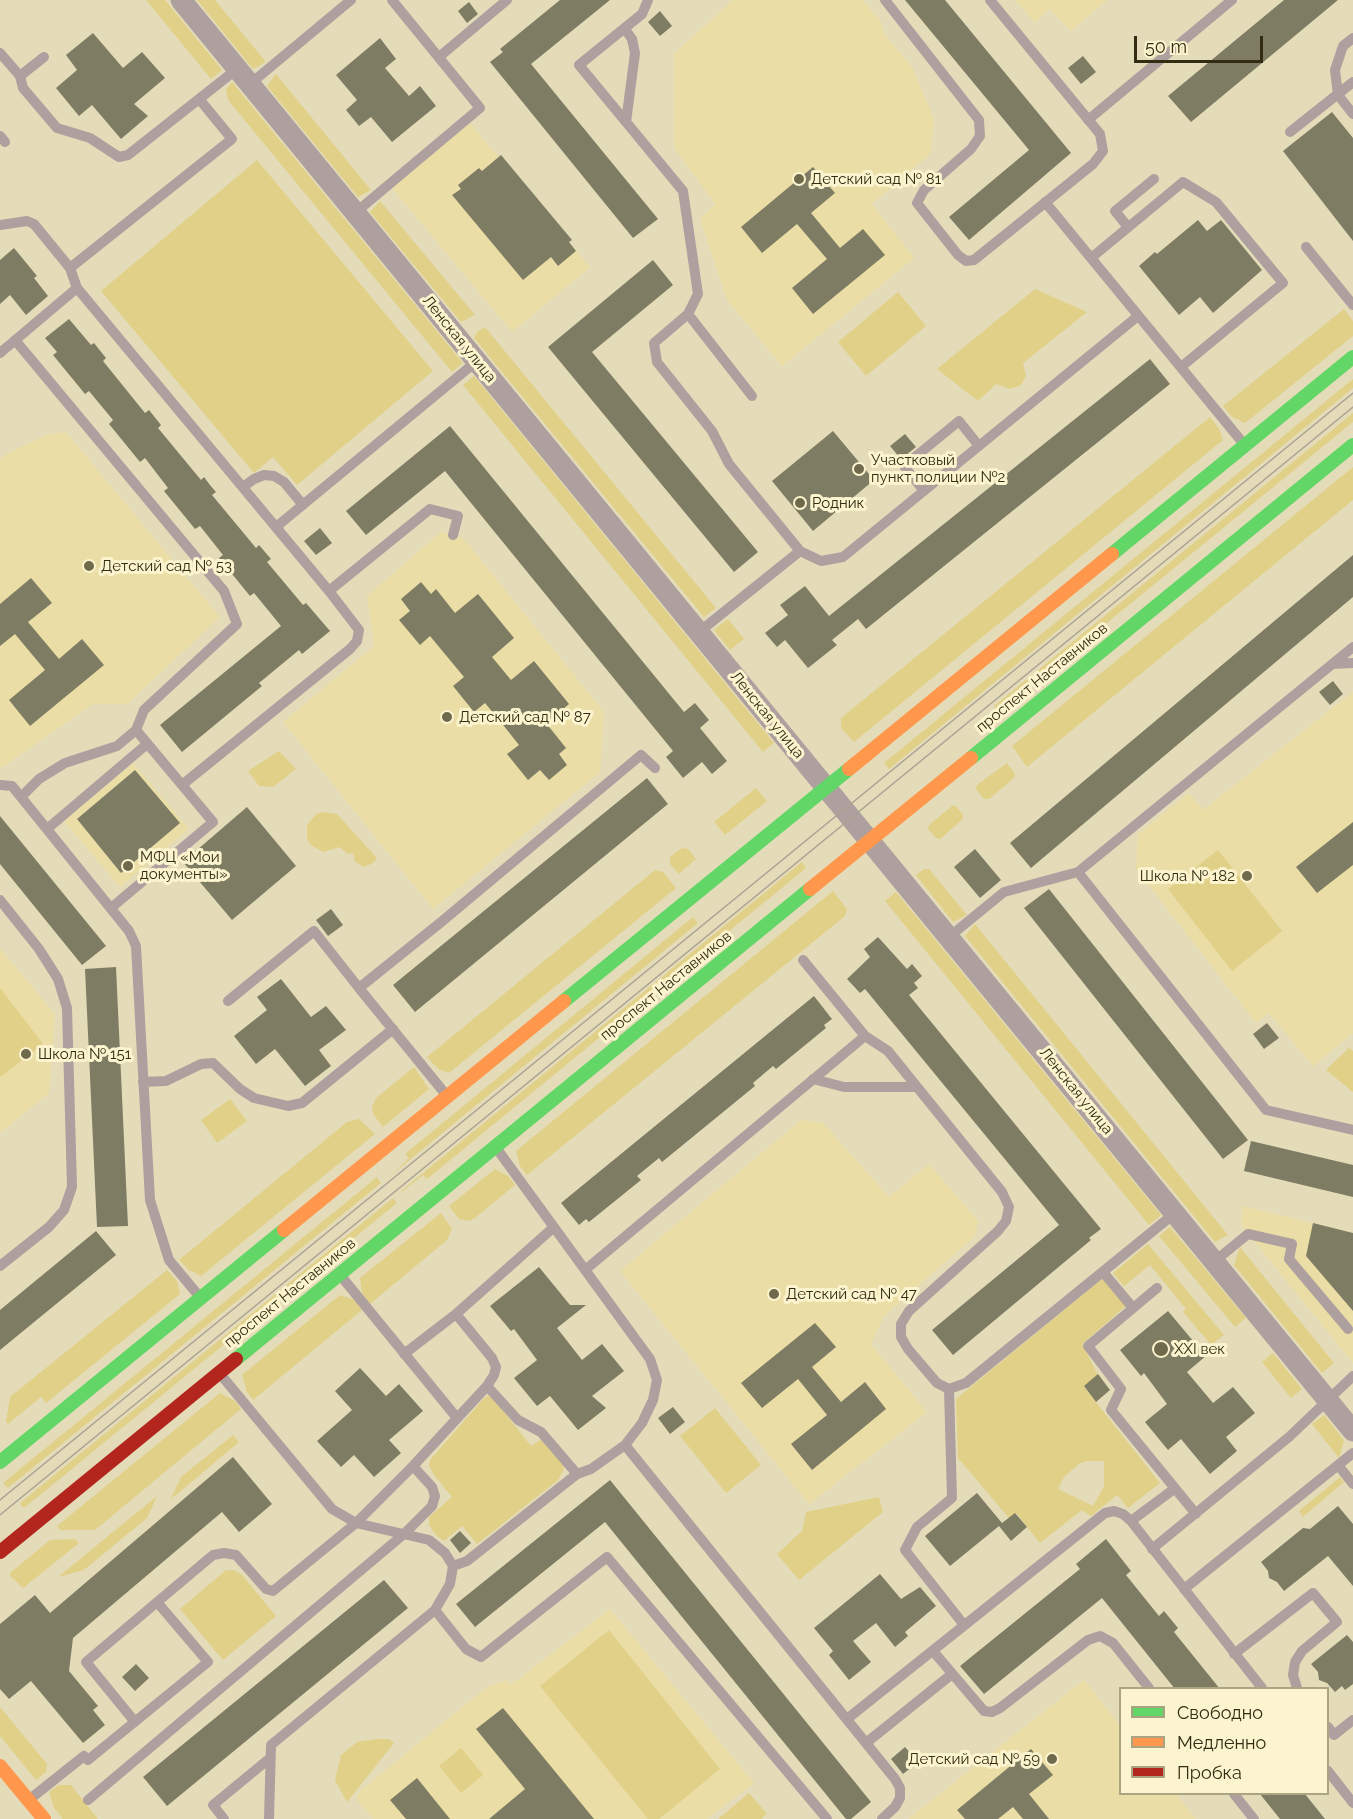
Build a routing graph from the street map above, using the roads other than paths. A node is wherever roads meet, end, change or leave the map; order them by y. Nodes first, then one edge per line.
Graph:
1 (181, 0) edge
2 (351, 0) edge
3 (392, 0) edge
4 (648, 0) edge
5 (885, 0) edge
6 (990, 0) edge
7 (1232, 0) edge
8 (499, 3) edge
9 (625, 29) junction
10 (1353, 38) edge
11 (0, 53) edge
12 (44, 57) dead end
13 (439, 57) junction
14 (20, 76) junction
15 (244, 77) junction
16 (1353, 82) edge
17 (1338, 95) junction
18 (200, 100) junction
19 (1353, 114) edge
20 (1088, 120) junction
21 (626, 122) junction
22 (1290, 132) dead end
23 (1154, 179) dead end
24 (1045, 202) junction
25 (355, 213) junction
26 (0, 225) edge
27 (1128, 227) junction
28 (1306, 247) dead end
29 (1091, 258) junction
30 (69, 268) junction
31 (77, 288) junction
32 (1353, 305) edge
33 (688, 314) junction
34 (1138, 316) junction
35 (15, 340) junction
36 (0, 353) edge
37 (1353, 357) edge
38 (477, 361) junction
39 (1181, 367) junction
40 (752, 396) dead end
41 (1245, 445) junction
42 (1353, 445) edge
43 (979, 446) junction
44 (243, 487) junction
45 (924, 490) junction
46 (303, 505) junction
47 (276, 526) junction
48 (453, 535) dead end
49 (800, 551) junction
50 (329, 591) junction
51 (699, 632) junction
52 (1353, 647) edge
53 (1353, 663) edge
54 (1332, 664) junction
55 (136, 730) junction
56 (147, 744) junction
57 (655, 768) dead end
58 (0, 785) edge
59 (182, 785) junction
60 (826, 787) junction
61 (21, 797) junction
62 (47, 829) junction
63 (870, 840) junction
64 (1078, 872) junction
65 (0, 900) edge
66 (111, 908) junction
67 (949, 937) junction
68 (802, 960) dead end
69 (359, 987) junction
70 (228, 1000) dead end
71 (393, 1029) junction
72 (865, 1036) junction
73 (813, 1079) junction
74 (143, 1082) junction
75 (916, 1087) junction
76 (447, 1096) junction
77 (1353, 1130) edge
78 (495, 1147) junction
79 (1176, 1213) junction
80 (554, 1227) junction
81 (1215, 1261) junction
82 (0, 1266) edge
83 (585, 1270) junction
84 (1103, 1272) junction
85 (339, 1274) junction
86 (1157, 1288) dead end
87 (201, 1298) junction
88 (1133, 1308) junction
89 (456, 1314) junction
90 (1348, 1329) dead end
91 (404, 1354) junction
92 (219, 1372) junction
93 (1353, 1376) edge
94 (487, 1386) junction
95 (949, 1389) junction
96 (1328, 1400) junction
97 (458, 1418) junction
98 (1353, 1431) edge
99 (625, 1445) junction
100 (1353, 1453) edge
101 (0, 1462) edge
102 (1338, 1465) junction
103 (414, 1467) junction
104 (577, 1474) junction
105 (1353, 1484) edge
106 (1174, 1489) junction
107 (1196, 1514) junction
108 (1131, 1521) junction
109 (356, 1523) junction
110 (404, 1534) junction
111 (1152, 1549) junction
112 (0, 1552) edge
113 (453, 1566) junction
114 (1184, 1589) junction
115 (157, 1602) junction
116 (435, 1611) junction
117 (964, 1625) junction
118 (933, 1651) junction
119 (1234, 1653) junction
120 (952, 1674) junction
121 (1147, 1687) edge
122 (1260, 1687) edge
123 (1296, 1687) edge
124 (847, 1719) junction
125 (1353, 1720) edge
126 (135, 1722) junction
127 (1330, 1734) edge
128 (866, 1743) junction
129 (270, 1758) junction
130 (0, 1766) edge
131 (1329, 1772) edge
132 (1235, 1795) edge
133 (28, 1800) junction
134 (88, 1800) dead end
135 (1353, 1803) edge
136 (44, 1819) edge
137 (224, 1819) edge
138 (269, 1819) edge
139 (827, 1819) edge
140 (882, 1819) edge
141 (1254, 1819) edge

1 - 15 street, Ленская улица
2 - 15 lane
3 - 13 lane
4 - 9 lane
5 - 24 lane
6 - 20 lane
7 - 20 lane
8 - 13 lane
9 - 21 lane
9 - 21 lane
10 - 17 lane
11 - 14 lane
12 - 14 lane
13 - 25 lane
14 - 18 lane
15 - 18 lane
15 - 25 street, Ленская улица
16 - 17 lane
17 - 19 lane
17 - 22 lane
18 - 30 lane
20 - 24 lane
21 - 33 lane
23 - 27 lane
24 - 29 lane
25 - 38 street, Ленская улица
26 - 30 lane
27 - 29 lane
27 - 39 lane
28 - 32 lane
29 - 34 lane
30 - 31 lane
31 - 35 lane
31 - 44 lane
33 - 40 lane
33 - 49 lane
34 - 39 lane
34 - 43 lane
35 - 36 lane
35 - 55 lane
37 - 41 main road
38 - 46 lane
38 - 51 street, Ленская улица
39 - 41 lane
41 - 60 main road
42 - 63 main road, проспект Наставников
43 - 45 lane
43 - 45 lane
44 - 46 lane
44 - 47 lane
45 - 49 lane
46 - 47 lane
47 - 50 lane
48 - 50 lane
49 - 51 lane
50 - 59 lane
51 - 60 street, Ленская улица
52 - 54 lane
53 - 54 lane
54 - 64 lane
55 - 56 lane
55 - 61 lane
56 - 59 lane
56 - 62 lane
57 - 69 lane
58 - 61 lane
59 - 66 lane
60 - 63 street, Ленская улица
60 - 76 main road
61 - 62 lane
62 - 66 lane
63 - 67 street, Ленская улица
63 - 78 main road, проспект Наставников
64 - 67 lane
64 - 77 lane
65 - 82 lane
66 - 74 lane
67 - 79 street, Ленская улица
68 - 72 lane
69 - 70 lane
69 - 71 lane
71 - 74 lane
71 - 76 lane
72 - 73 lane
72 - 75 lane
73 - 75 lane
73 - 83 lane
74 - 87 lane
75 - 95 lane
76 - 87 main road
78 - 80 lane
78 - 85 main road, проспект Наставников
79 - 81 street, Ленская улица
79 - 84 lane
80 - 83 lane
80 - 89 lane
81 - 90 lane
81 - 96 street, Ленская улица
83 - 99 lane
84 - 88 lane
84 - 95 lane
85 - 91 lane
85 - 92 main road, проспект Наставников
86 - 88 lane
87 - 101 main road
88 - 106 lane
89 - 91 lane
89 - 94 lane
91 - 97 lane
92 - 109 lane
92 - 112 main road, проспект Наставников
93 - 96 lane
94 - 97 lane
94 - 104 lane
95 - 117 lane
96 - 98 street, Ленская улица
96 - 107 lane
97 - 103 lane
99 - 104 lane
99 - 124 lane
100 - 102 lane
102 - 105 lane
102 - 114 lane
103 - 109 lane
103 - 110 lane
104 - 113 lane
106 - 107 lane
106 - 108 lane
107 - 111 lane
108 - 111 lane
108 - 117 lane
109 - 110 lane
109 - 115 lane
110 - 113 lane
110 - 134 lane
111 - 114 lane
113 - 116 lane
114 - 119 lane
115 - 126 lane
115 - 126 lane
116 - 129 lane
116 - 139 lane
117 - 118 lane
118 - 120 lane
118 - 124 lane
119 - 122 lane
119 - 123 lane
120 - 121 lane
120 - 128 lane
124 - 128 lane
125 - 127 lane
126 - 133 lane
128 - 140 lane
129 - 137 lane
129 - 138 lane
130 - 133 main road
131 - 135 lane
132 - 141 lane
133 - 136 main road

